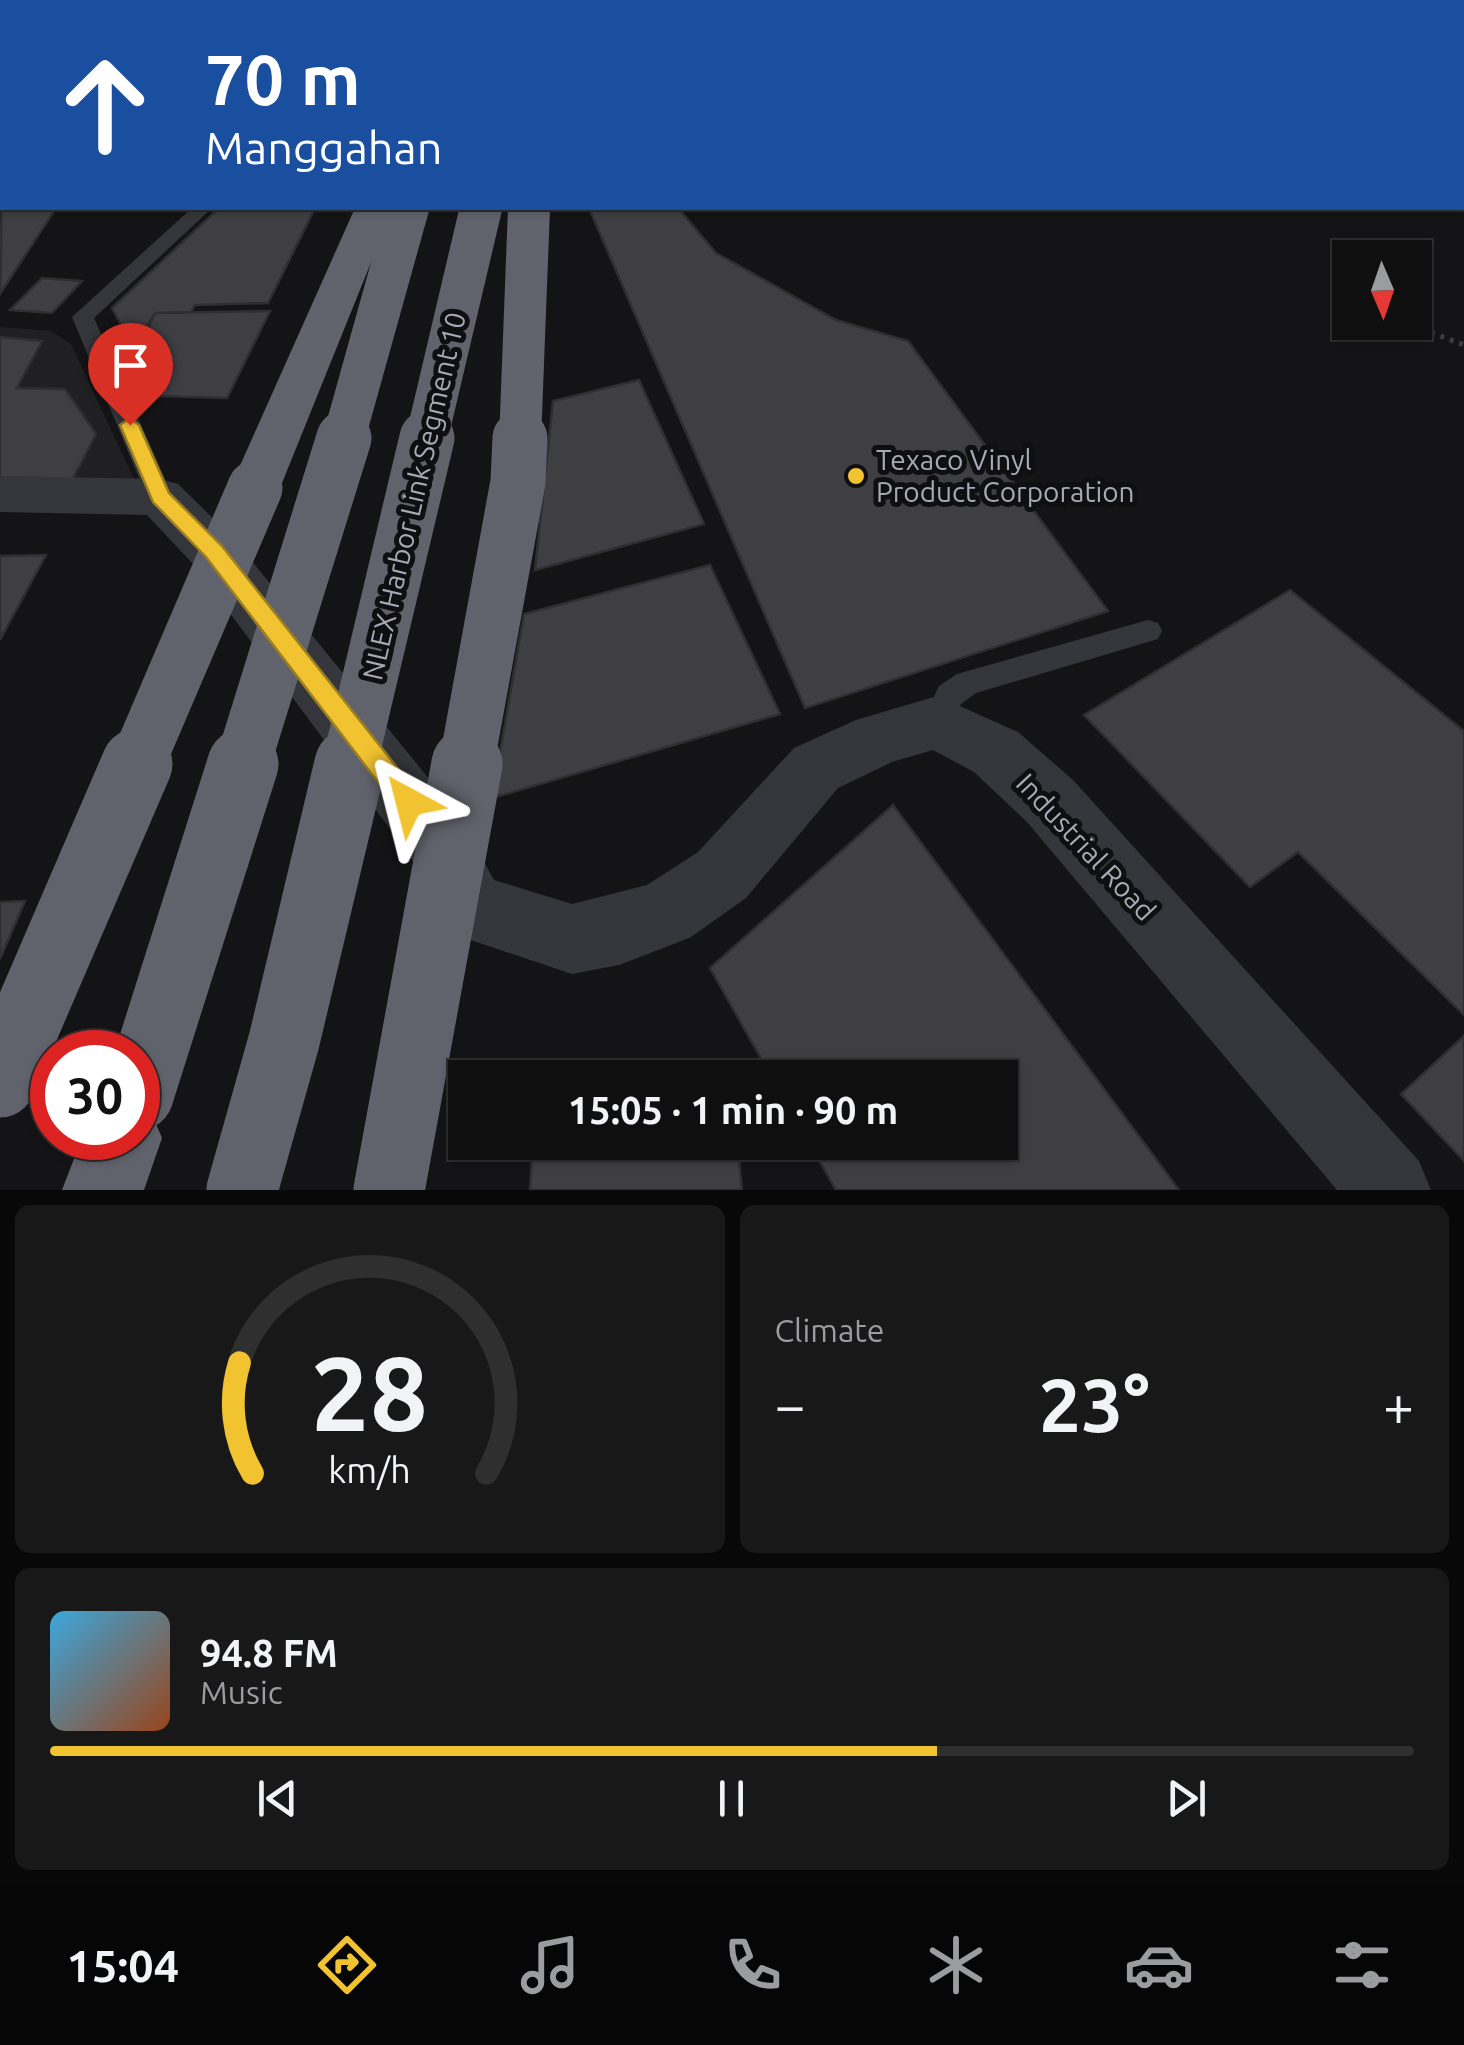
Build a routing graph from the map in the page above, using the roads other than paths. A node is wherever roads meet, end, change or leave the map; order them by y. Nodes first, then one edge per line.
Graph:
1 (201, 210) edge
2 (373, 210) edge
3 (407, 210) edge
4 (481, 210) edge
5 (529, 210) edge
6 (0, 494) edge
7 (160, 497) junction
8 (1148, 631) dead end
9 (937, 722) junction
10 (159, 1030) edge
11 (0, 1082) edge
12 (114, 1160) edge
13 (103, 1190) edge
14 (242, 1190) edge
15 (390, 1190) edge
16 (1390, 1190) edge

1 - 7 lane
2 - 11 highway, bridge
3 - 10 highway, bridge
4 - 14 highway, NLEX Harbor Link Segment 10, bridge
5 - 15 highway, bridge
6 - 7 street
7 - 9 street
8 - 9 lane
9 - 16 street, Industrial Road
12 - 13 highway

